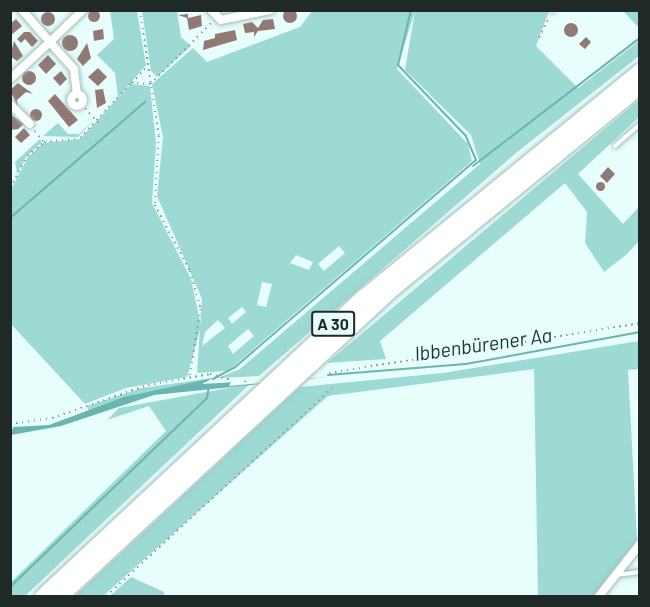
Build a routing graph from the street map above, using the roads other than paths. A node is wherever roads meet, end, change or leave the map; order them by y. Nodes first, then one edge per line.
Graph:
1 (22, 10) edge
2 (82, 10) edge
3 (270, 10) edge
4 (212, 15) edge
5 (50, 42) junction
6 (639, 70) edge
7 (10, 79) edge
8 (639, 86) edge
9 (10, 104) edge
10 (81, 104) road end
11 (30, 124) road end
12 (639, 124) edge
13 (615, 146) dead end
14 (639, 544) edge
15 (639, 572) edge
16 (615, 575) junction
17 (42, 597) edge
18 (60, 597) edge
19 (599, 597) edge

1 - 5 street
2 - 5 street
3 - 4 street
5 - 7 street
5 - 10 street
6 - 17 highway, A 30
8 - 18 highway, A 30
9 - 11 street
12 - 13 lane
14 - 16 street
15 - 16 lane
16 - 19 street

